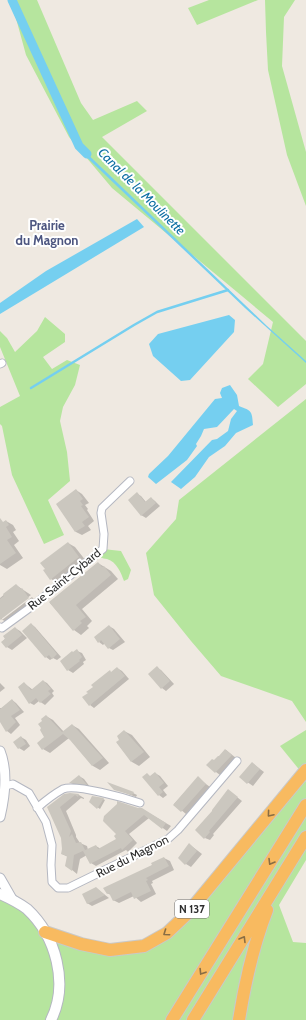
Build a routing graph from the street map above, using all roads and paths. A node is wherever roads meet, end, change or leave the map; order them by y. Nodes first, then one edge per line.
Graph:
1 (130, 481) dead end
2 (0, 627) edge
3 (0, 750) edge
4 (237, 761) dead end
5 (306, 770) edge
6 (5, 786) junction
7 (140, 803) dead end
8 (306, 805) edge
9 (37, 808) junction
10 (0, 817) edge
11 (306, 837) edge
12 (287, 868) junction
13 (0, 878) edge
14 (0, 894) edge
15 (12, 899) junction
16 (46, 932) junction
17 (54, 1017) edge
18 (172, 1020) edge
19 (193, 1020) edge
20 (239, 1020) edge

1 - 2 street, Rue Saint-Cybard
3 - 6 street
4 - 9 street, Rue du Magnon
5 -> 16 highway, N 137
6 - 9 street
6 - 10 street
7 - 9 street
8 -> 18 highway
11 - 12 highway
19 -> 12 highway
12 - 20 highway
13 - 15 street
14 - 15 main road
15 - 16 main road
16 - 17 main road

